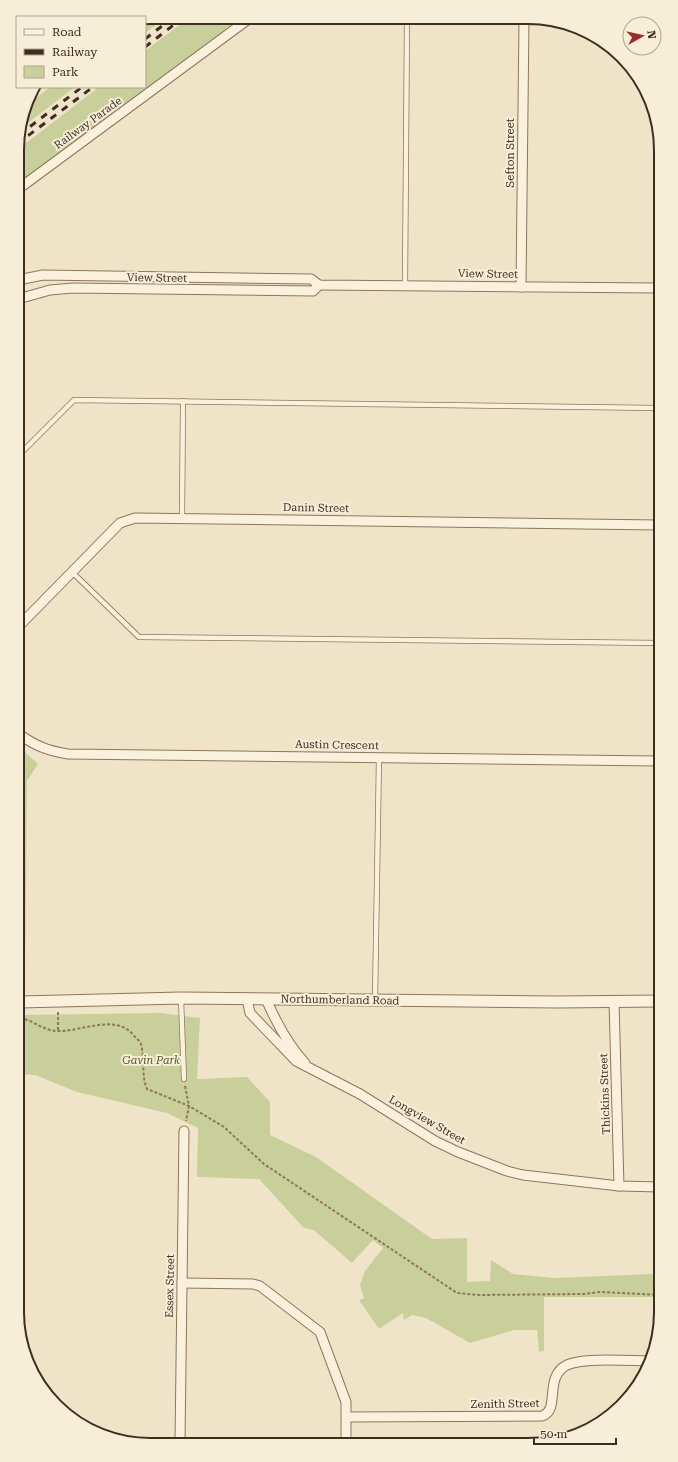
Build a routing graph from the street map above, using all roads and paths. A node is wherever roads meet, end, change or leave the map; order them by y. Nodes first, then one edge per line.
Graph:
1 (242, 24) edge
2 (407, 24) edge
3 (524, 24) edge
4 (24, 186) edge
5 (24, 279) edge
6 (319, 285) junction
7 (405, 285) junction
8 (521, 287) junction
9 (654, 288) edge
10 (24, 297) edge
11 (183, 401) junction
12 (654, 408) edge
13 (24, 450) edge
14 (182, 519) junction
15 (654, 525) edge
16 (72, 572) junction
17 (24, 621) edge
18 (654, 643) edge
19 (24, 737) edge
20 (378, 758) junction
21 (654, 761) edge
22 (181, 998) junction
23 (247, 999) junction
24 (266, 999) junction
25 (376, 1000) junction
26 (57, 1001) junction
27 (614, 1001) junction
28 (654, 1001) edge
29 (24, 1002) edge
30 (24, 1018) edge
31 (58, 1031) junction
32 (308, 1066) junction
33 (184, 1079) joint
34 (190, 1106) junction
35 (184, 1130) joint
36 (619, 1186) junction
37 (654, 1187) edge
38 (182, 1283) junction
39 (654, 1295) edge
40 (643, 1361) edge
41 (347, 1417) junction
42 (180, 1438) edge
43 (346, 1438) edge

1 - 4 street, Railway Parade
2 - 7 lane
3 - 8 street, Sefton Street
5 - 6 street, View Street
6 - 7 street, View Street
6 - 10 street, View Street
7 - 8 street, View Street
8 - 9 street, View Street
11 - 12 lane
11 - 13 lane
11 - 14 lane
14 - 15 street, Danin Street
14 - 16 street, Danin Street
16 - 17 street, Danin Street
16 - 18 lane
19 - 20 street, Austin Crescent
20 - 21 street, Austin Crescent
20 - 25 lane
22 - 23 street, Northumberland Road
22 - 26 street, Northumberland Road
22 - 33 lane
23 - 24 street, Northumberland Road
23 - 32 street, Longview Street
24 - 25 street, Northumberland Road
24 - 32 street, Longview Street
25 - 27 street, Northumberland Road
26 - 29 street, Northumberland Road
26 - 31 path
27 - 28 street, Northumberland Road
27 - 36 street, Thickins Street
30 - 31 path
31 - 34 path
32 - 36 street, Longview Street
33 - 34 path
34 - 35 path
34 - 39 path
35 - 38 street, Essex Street
36 - 37 street, Longview Street
38 - 41 street
38 - 42 street, Essex Street
40 - 41 street, Zenith Street
41 - 43 street

